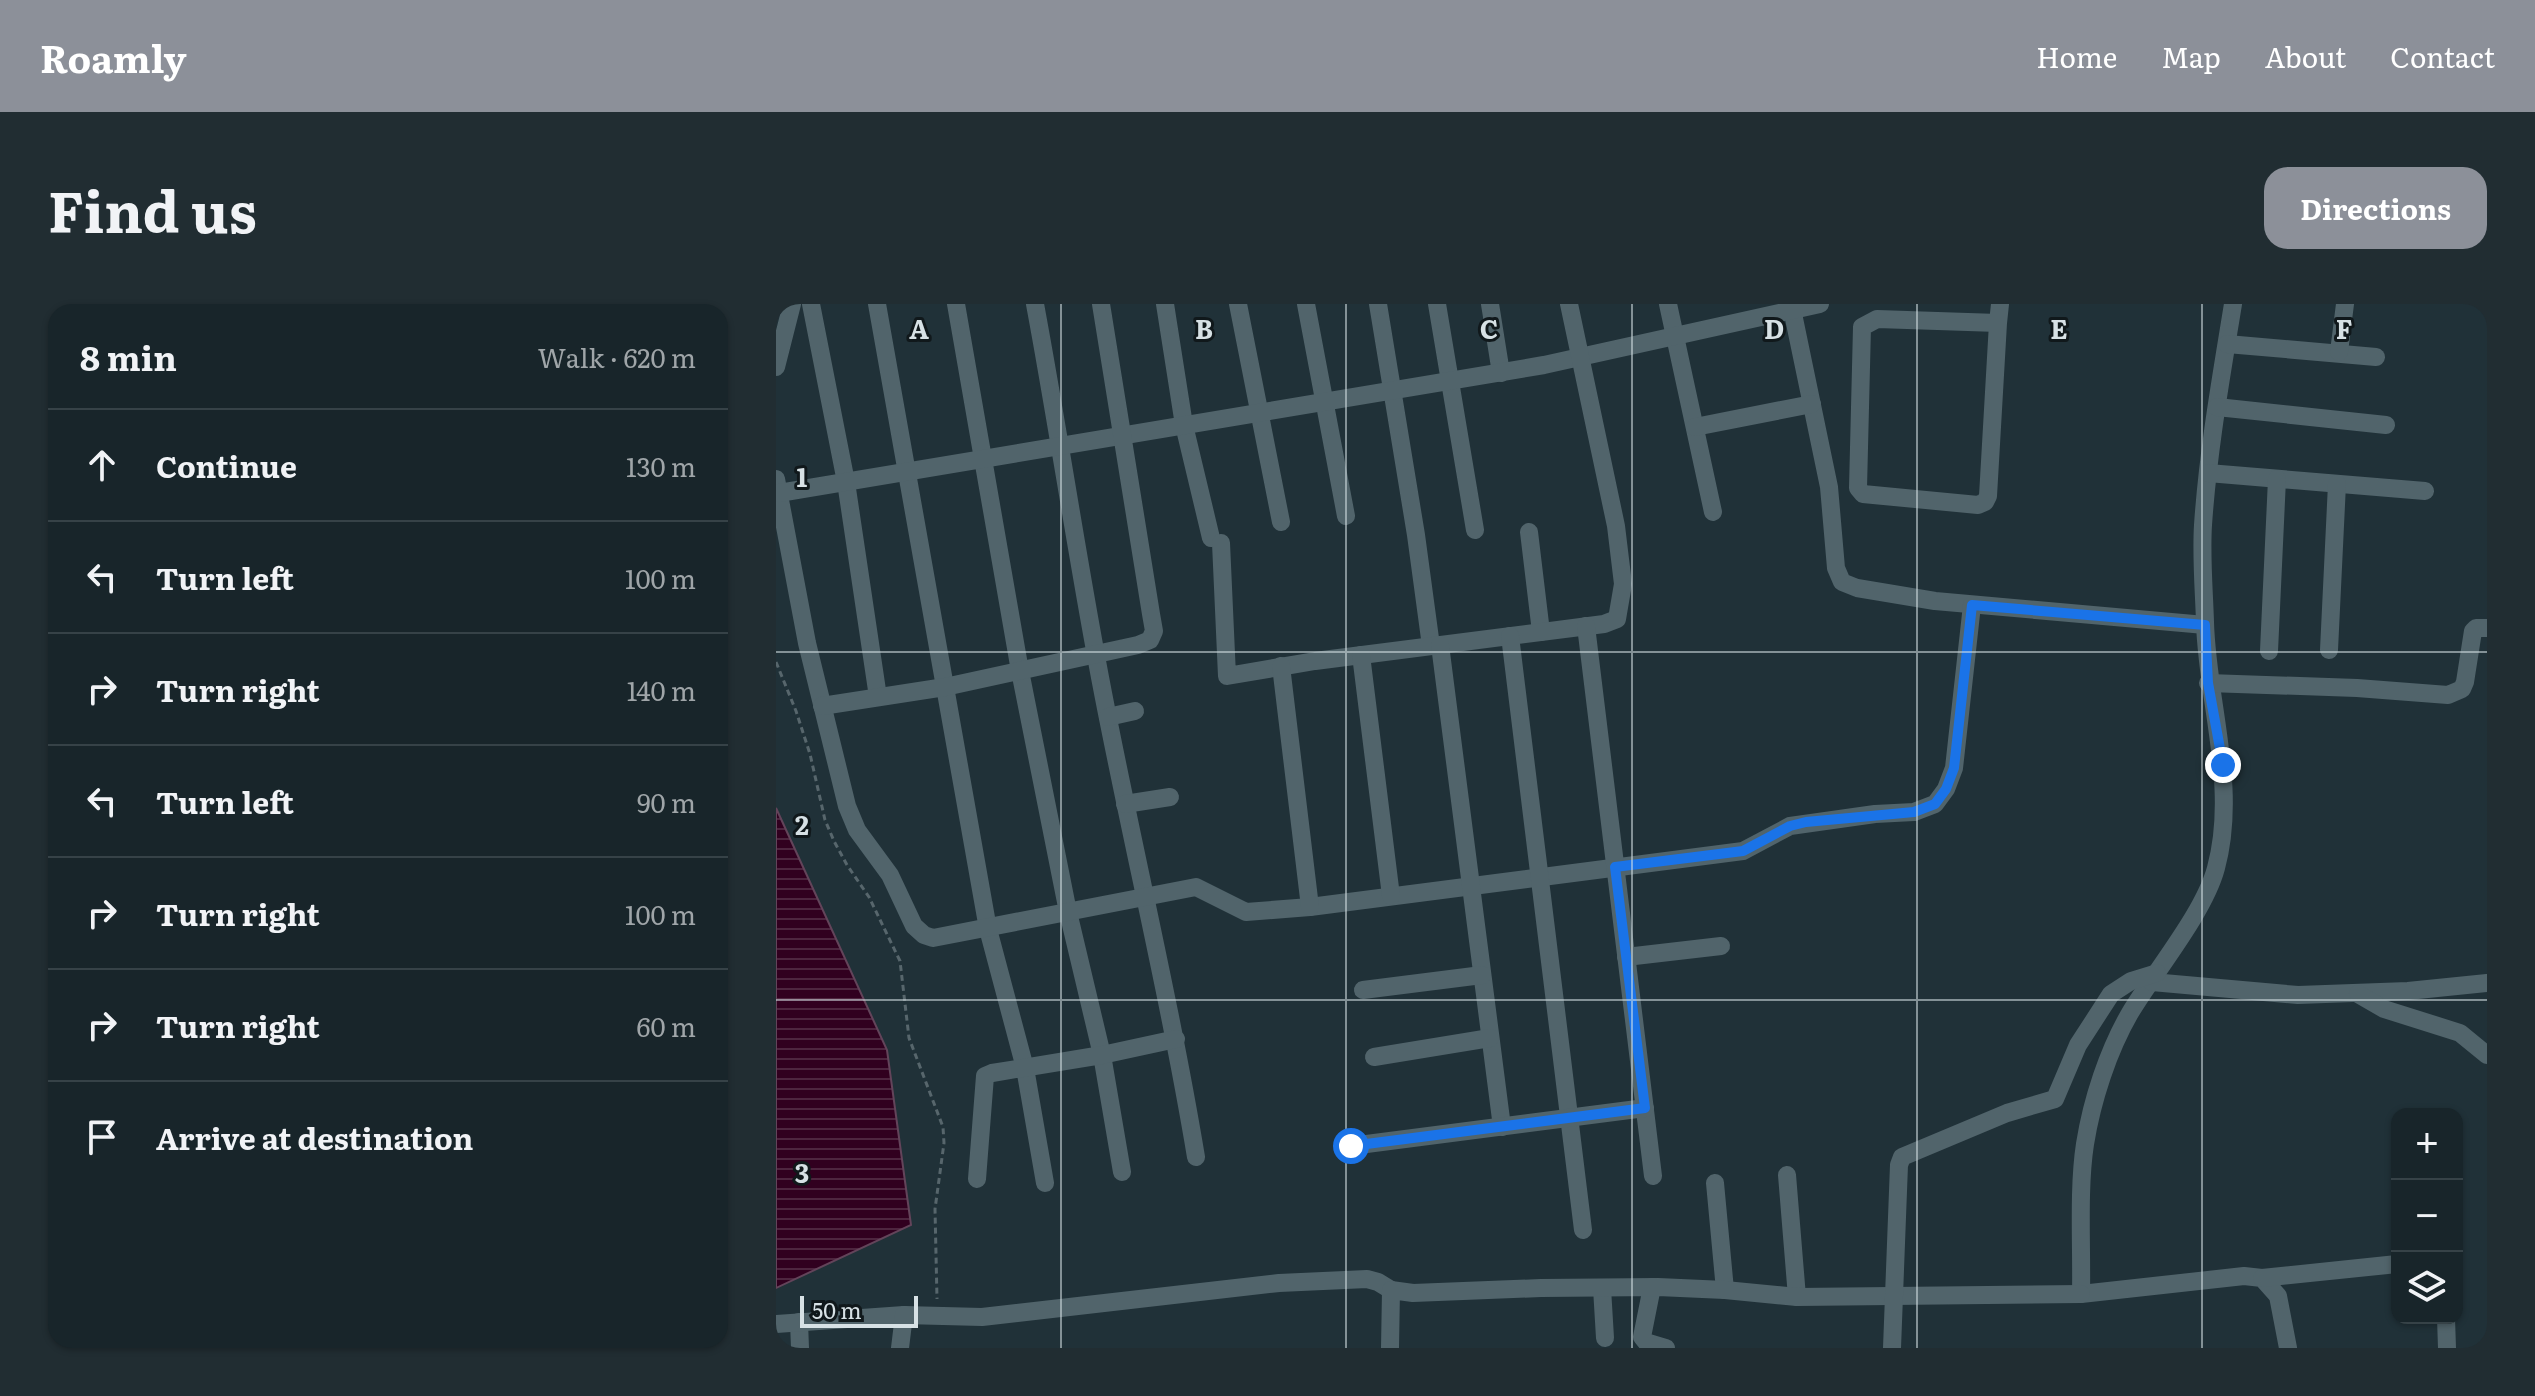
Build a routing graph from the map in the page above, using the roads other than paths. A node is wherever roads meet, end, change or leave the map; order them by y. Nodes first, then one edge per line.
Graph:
1 (792, 304) edge
2 (811, 304) edge
3 (877, 304) edge
4 (956, 304) edge
5 (1035, 304) edge
6 (1101, 304) edge
7 (1165, 304) edge
8 (1238, 304) edge
9 (1306, 304) edge
10 (1378, 304) edge
11 (1437, 304) edge
12 (1490, 304) edge
13 (1569, 304) edge
14 (1668, 304) edge
15 (1820, 304) edge
16 (2000, 304) edge
17 (2233, 304) edge
18 (2345, 304) edge
19 (1792, 307) edge
20 (1875, 312) edge
21 (1998, 323) junction
22 (1676, 336) junction
23 (2227, 344) junction
24 (2339, 352) junction
25 (1580, 357) junction
26 (2376, 357) dead end
27 (776, 367) edge
28 (1501, 373) junction
29 (1450, 381) junction
30 (1392, 391) junction
31 (1324, 402) junction
32 (1812, 404) junction
33 (2217, 407) junction
34 (1258, 413) junction
35 (1184, 425) junction
36 (2386, 425) dead end
37 (1695, 427) junction
38 (1123, 436) junction
39 (1062, 446) junction
40 (983, 459) junction
41 (907, 472) junction
42 (2208, 473) junction
43 (2277, 479) junction
44 (846, 482) junction
45 (2337, 484) junction
46 (777, 486) edge
47 (2425, 491) dead end
48 (1713, 512) dead end
49 (1346, 516) dead end
50 (1281, 522) dead end
51 (1475, 530) dead end
52 (1529, 532) dead end
53 (1972, 605) junction
54 (2205, 625) junction
55 (1586, 626) junction
56 (2487, 628) edge
57 (1541, 632) junction
58 (1510, 636) junction
59 (1435, 645) junction
60 (2329, 650) dead end
61 (2269, 651) dead end
62 (1095, 654) junction
63 (1361, 655) junction
64 (1281, 666) junction
65 (1020, 671) junction
66 (2208, 683) junction
67 (945, 687) junction
68 (878, 697) junction
69 (822, 706) junction
70 (1135, 711) dead end
71 (1108, 717) junction
72 (1170, 797) dead end
73 (1125, 804) junction
74 (1615, 867) junction
75 (1539, 877) junction
76 (1471, 886) junction
77 (1143, 896) junction
78 (1391, 896) junction
79 (1310, 907) junction
80 (1068, 912) junction
81 (988, 929) junction
82 (1721, 946) dead end
83 (1626, 957) junction
84 (1482, 975) junction
85 (2155, 978) junction
86 (2487, 983) edge
87 (1363, 990) dead end
88 (2355, 993) junction
89 (1490, 1038) junction
90 (1176, 1039) junction
91 (1102, 1055) junction
92 (2487, 1055) edge
93 (1374, 1057) dead end
94 (1025, 1068) junction
95 (1645, 1108) junction
96 (1569, 1118) junction
97 (1502, 1127) junction
98 (1351, 1146) dead end
99 (1196, 1157) dead end
100 (1122, 1172) dead end
101 (1787, 1175) dead end
102 (1653, 1176) dead end
103 (977, 1179) dead end
104 (1045, 1183) dead end
105 (1715, 1183) dead end
106 (1583, 1230) dead end
107 (2391, 1265) edge
108 (2262, 1278) junction
109 (1652, 1287) junction
110 (1602, 1288) junction
111 (1391, 1290) junction
112 (1725, 1290) junction
113 (2081, 1294) junction
114 (1896, 1295) junction
115 (1797, 1297) junction
116 (904, 1315) junction
117 (799, 1322) junction
118 (776, 1324) edge
119 (2446, 1324) edge
120 (1605, 1338) dead end
121 (800, 1348) edge
122 (900, 1348) edge
123 (1390, 1348) edge
124 (1666, 1348) edge
125 (1892, 1348) edge
126 (2288, 1348) edge
127 (2447, 1348) edge

1 - 27 street
2 - 44 street
3 - 41 street
4 - 40 street
5 - 39 street
6 - 38 street
7 - 35 street
8 - 34 street
9 - 31 street
10 - 30 street
11 - 29 street
12 - 28 street
13 - 25 street
14 - 22 street
15 - 19 street
16 - 21 street
17 - 23 street
18 - 24 street
19 - 22 street
19 - 32 street
20 - 21 street
20 - 21 street
22 - 25 street
22 - 37 street
23 - 24 street
23 - 33 street
24 - 26 street
25 - 28 street
25 - 55 street
28 - 29 street
29 - 30 street
29 - 51 street
30 - 31 street
30 - 59 street
31 - 34 street
31 - 49 street
32 - 37 street
32 - 53 street
33 - 36 street
33 - 42 street
34 - 35 street
34 - 50 street
35 - 38 street
35 - 64 street
37 - 48 street
38 - 39 street
38 - 62 street
39 - 40 street
39 - 62 street
40 - 41 street
40 - 65 street
41 - 44 street
41 - 67 street
42 - 43 street
42 - 54 street
43 - 45 street
43 - 61 street
44 - 46 street
44 - 68 street
45 - 47 street
45 - 60 street
46 - 69 street
52 - 57 street
53 - 54 street
53 - 74 street
54 - 66 street
55 - 57 street
55 - 74 street
56 - 66 street
57 - 58 street
58 - 59 street
58 - 75 street
59 - 63 street
59 - 76 street
62 - 65 street
62 - 71 street
63 - 64 street
63 - 78 street
64 - 79 street
65 - 67 street
65 - 80 street
66 - 85 street
67 - 68 street
67 - 81 street
68 - 69 street
69 - 81 street
70 - 71 street
71 - 73 street
72 - 73 street
73 - 77 street
74 - 75 street
74 - 83 street
75 - 76 street
75 - 96 street
76 - 78 street
76 - 84 street
77 - 79 street
77 - 80 street
77 - 90 street
78 - 79 street
80 - 81 street
80 - 91 street
81 - 94 street
82 - 83 street
83 - 95 street
84 - 87 street
84 - 89 street
85 - 88 street
85 - 113 street
85 - 114 street
86 - 88 street
88 - 92 street
89 - 93 street
89 - 97 street
90 - 91 street
90 - 99 street
91 - 94 street
91 - 100 street
94 - 103 street
94 - 104 street
95 - 96 street
95 - 102 street
96 - 97 street
96 - 106 street
97 - 98 street
101 - 115 street
105 - 112 street
107 - 108 street
108 - 113 street
108 - 126 street
109 - 110 street
109 - 112 street
109 - 124 street
110 - 111 street
110 - 120 street
111 - 116 street
111 - 123 street
112 - 115 street
113 - 114 street
114 - 115 street
114 - 125 street
116 - 117 street
116 - 122 street
117 - 118 street
117 - 121 street
119 - 127 street

